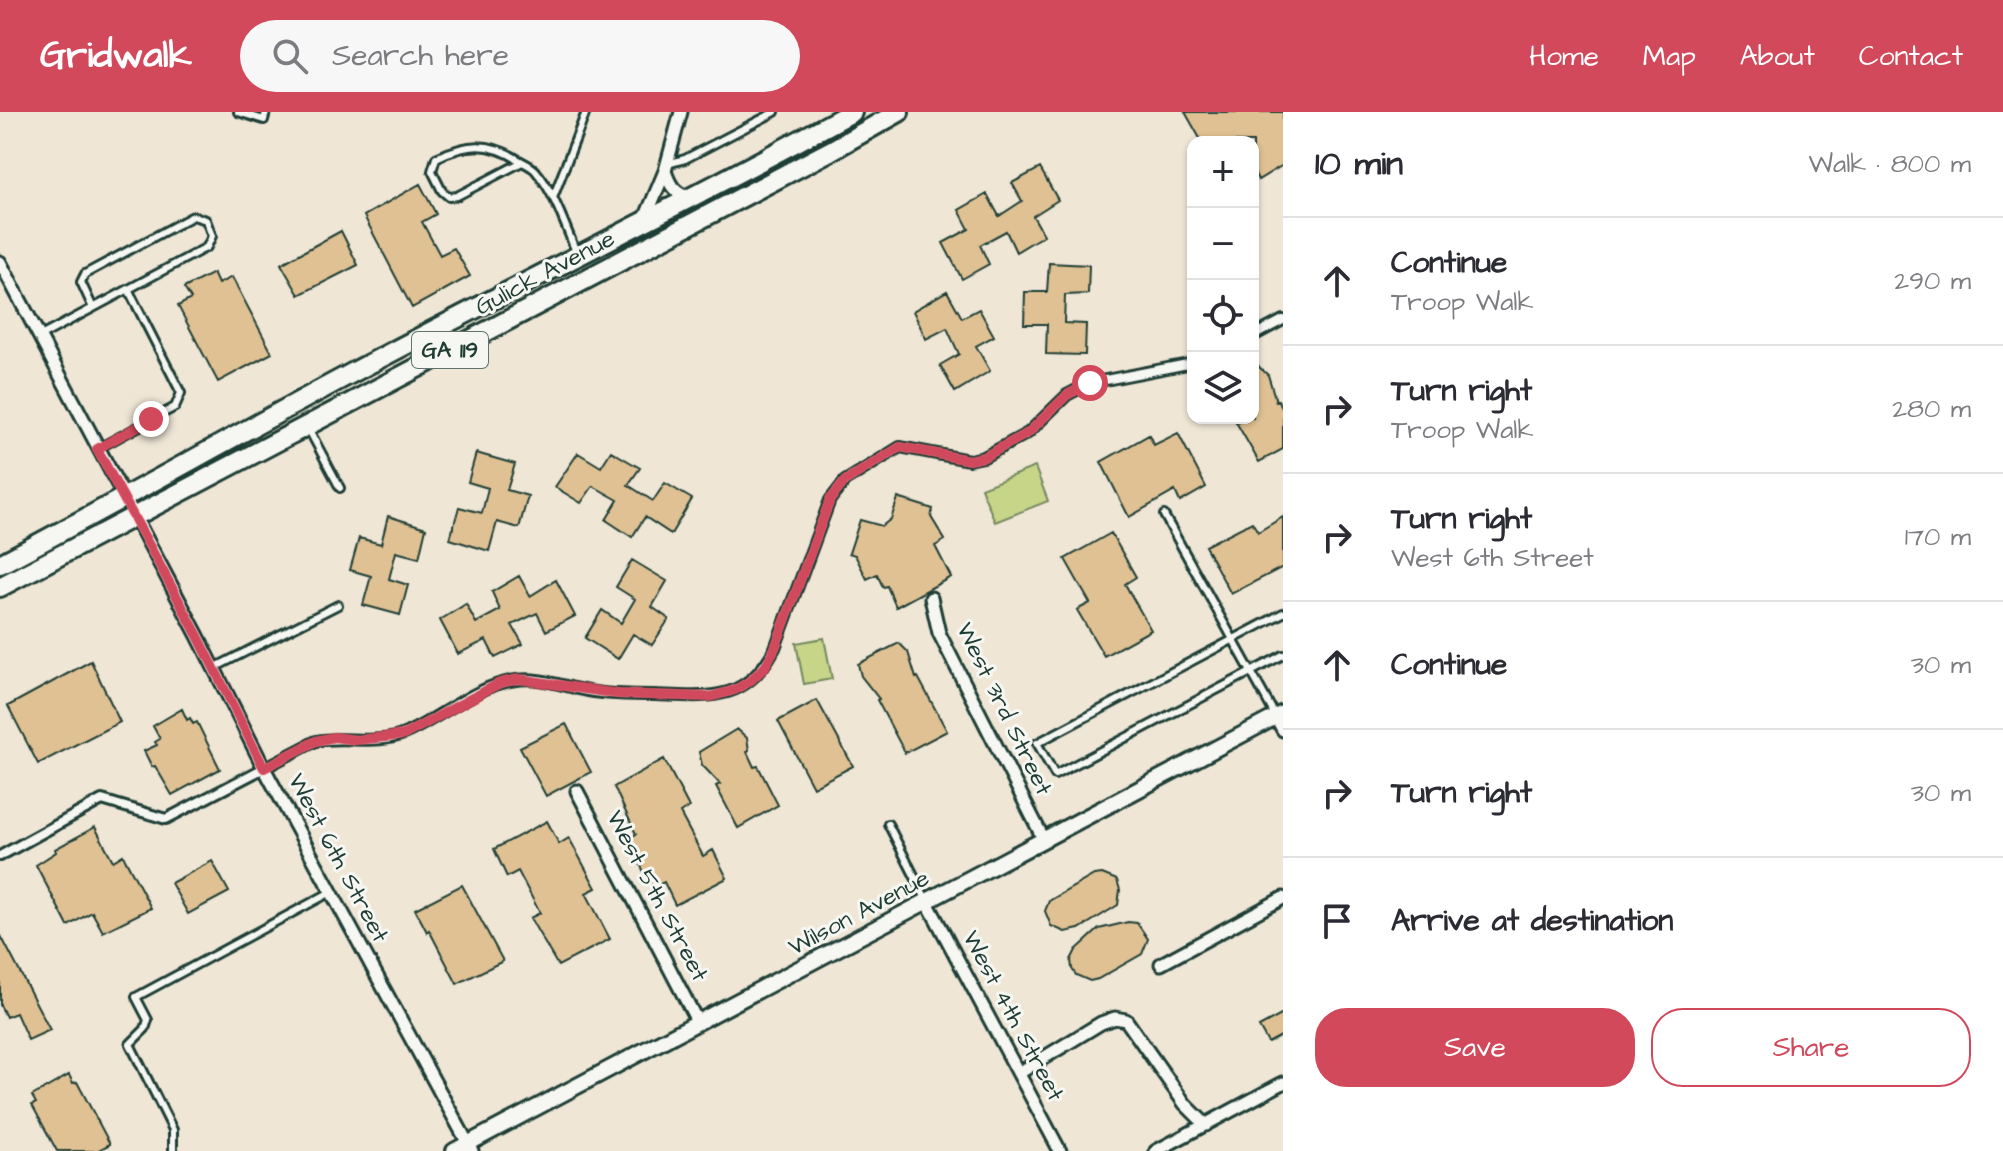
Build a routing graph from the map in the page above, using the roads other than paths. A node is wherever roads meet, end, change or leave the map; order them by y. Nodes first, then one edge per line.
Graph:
1 (238, 112) edge
2 (266, 112) edge
3 (586, 112) edge
4 (775, 112) edge
5 (899, 112) edge
6 (683, 113) edge
7 (843, 114) edge
8 (522, 162) junction
9 (666, 168) junction
10 (553, 198) junction
11 (689, 198) junction
12 (644, 222) junction
13 (578, 257) junction
14 (0, 262) edge
15 (128, 289) junction
16 (93, 308) junction
17 (1283, 320) edge
18 (1259, 333) edge
19 (39, 337) junction
20 (1187, 364) edge
21 (306, 425) junction
22 (97, 449) junction
23 (340, 488) dead end
24 (129, 507) junction
25 (1164, 515) dead end
26 (0, 564) edge
27 (0, 587) edge
28 (931, 598) dead end
29 (338, 605) dead end
30 (1283, 613) edge
31 (1233, 639) junction
32 (1283, 655) edge
33 (214, 668) junction
34 (1251, 672) junction
35 (1281, 720) edge
36 (264, 768) junction
37 (577, 791) dead end
38 (888, 824) dead end
39 (1043, 838) junction
40 (0, 856) edge
41 (331, 892) junction
42 (1283, 898) edge
43 (927, 902) junction
44 (1161, 964) dead end
45 (697, 1021) junction
46 (1019, 1073) junction
47 (1283, 1083) edge
48 (1206, 1125) junction
49 (465, 1149) edge
50 (173, 1151) edge
51 (1060, 1151) edge
52 (1156, 1151) edge

1 - 2 lane
3 - 10 lane
4 - 9 lane
5 - 21 main road, Gulick Avenue / GA 119
6 - 9 street
7 - 11 main road, Gulick Avenue / GA 119
8 - 8 lane
8 - 10 lane
9 - 11 street
9 - 12 street
10 - 13 lane
11 - 12 main road, Gulick Avenue / GA 119
12 - 13 main road, Gulick Avenue / GA 119
13 - 24 main road, Gulick Avenue / GA 119
14 - 19 street, West 6th Street
15 - 16 lane
15 - 16 lane
15 - 22 lane
16 - 19 lane
17 - 18 street
19 - 22 street, West 6th Street
20 - 36 street
21 - 23 lane
21 - 24 main road, Gulick Avenue / GA 119
22 - 24 street, West 6th Street
24 - 26 main road, Gulick Avenue / GA 119
24 - 27 main road, Gulick Avenue / GA 119
24 - 33 street, West 6th Street
25 - 31 lane
28 - 39 street, West 3rd Street
29 - 33 lane
30 - 31 lane
31 - 34 lane
31 - 34 lane
32 - 34 lane
33 - 36 street, West 6th Street
34 - 35 lane
35 - 39 street, Wilson Avenue
36 - 40 street
36 - 41 street, West 6th Street
37 - 45 street, West 5th Street
38 - 43 lane
39 - 43 street, Wilson Avenue
41 - 49 street, West 6th Street
41 - 50 lane
42 - 44 street
43 - 45 street, Wilson Avenue
43 - 46 street, West 4th Street
45 - 49 street, Wilson Avenue
46 - 48 street
46 - 51 street, West 4th Street
47 - 48 street
48 - 52 street

